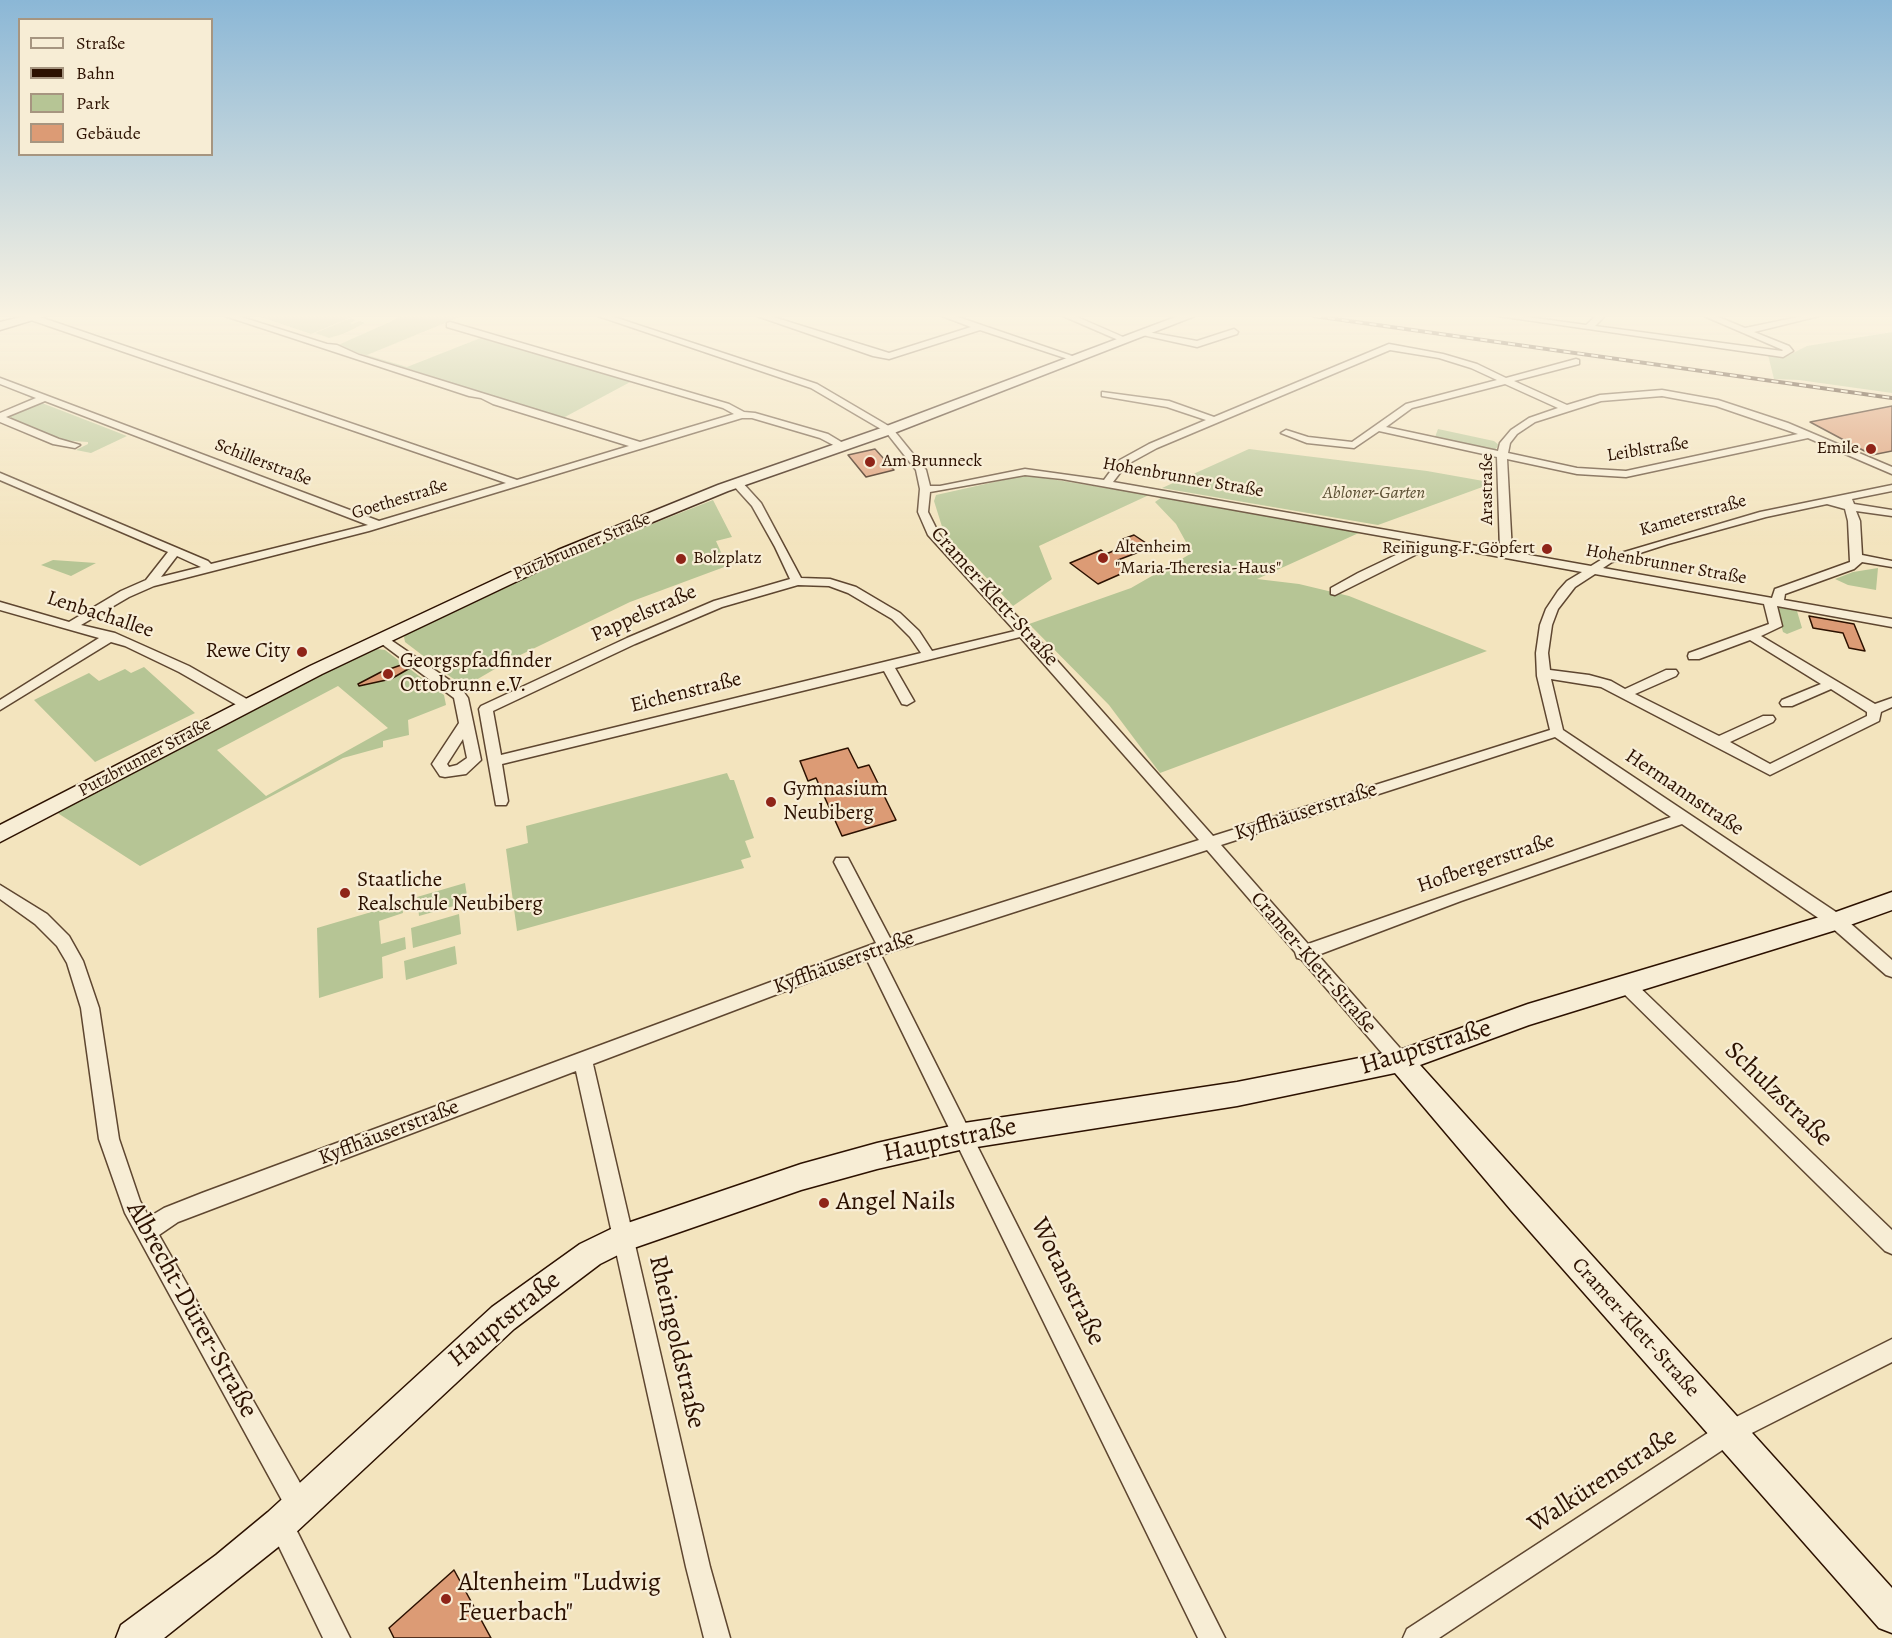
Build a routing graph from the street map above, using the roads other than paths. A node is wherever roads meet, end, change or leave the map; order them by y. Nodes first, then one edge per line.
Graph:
1 (30, 392) edge
2 (255, 392) edge
3 (468, 392) edge
4 (680, 392) edge
5 (829, 392) edge
6 (988, 392) edge
7 (1280, 392) edge
8 (1460, 392) edge
9 (1533, 392) edge
10 (1105, 394) dead end
11 (45, 398) junction
12 (1565, 408) junction
13 (741, 415) junction
14 (0, 417) edge
15 (1214, 420) junction
16 (1377, 428) junction
17 (889, 430) junction
18 (1286, 433) dead end
19 (1809, 435) junction
20 (75, 445) dead end
21 (641, 446) junction
22 (843, 446) junction
23 (1502, 455) junction
24 (1892, 471) edge
25 (0, 476) edge
26 (517, 483) junction
27 (736, 483) junction
28 (1107, 483) junction
29 (1892, 488) edge
30 (925, 489) junction
31 (1848, 501) junction
32 (1892, 513) edge
33 (379, 525) junction
34 (1434, 541) junction
35 (174, 552) junction
36 (1506, 553) junction
37 (1856, 558) junction
38 (1892, 564) edge
39 (208, 568) junction
40 (1594, 570) junction
41 (797, 581) junction
42 (150, 583) junction
43 (1335, 591) dead end
44 (1774, 602) junction
45 (0, 606) edge
46 (1892, 623) edge
47 (73, 625) junction
48 (1025, 632) junction
49 (111, 636) junction
50 (1753, 636) junction
51 (382, 638) junction
52 (929, 655) junction
53 (1694, 656) dead end
54 (887, 665) junction
55 (1671, 673) dead end
56 (1544, 674) junction
57 (1832, 684) junction
58 (1625, 694) junction
59 (907, 701) dead end
60 (1892, 702) edge
61 (1787, 703) dead end
62 (247, 705) junction
63 (0, 706) edge
64 (1874, 710) junction
65 (1768, 719) dead end
66 (466, 723) dead end
67 (1557, 732) junction
68 (1719, 742) junction
69 (495, 761) junction
70 (501, 801) dead end
71 (1683, 818) junction
72 (0, 834) edge
73 (1209, 844) junction
74 (842, 862) dead end
75 (0, 891) edge
76 (1892, 901) edge
77 (1836, 921) junction
78 (879, 949) junction
79 (1304, 953) junction
80 (1892, 970) edge
81 (1626, 985) junction
82 (584, 1059) junction
83 (1400, 1061) junction
84 (964, 1136) junction
85 (145, 1232) junction
86 (623, 1238) junction
87 (1892, 1244) edge
88 (1892, 1350) edge
89 (1728, 1432) junction
90 (289, 1515) junction
91 (1892, 1615) edge
92 (134, 1638) edge
93 (337, 1638) edge
94 (717, 1638) edge
95 (1212, 1638) edge
96 (1416, 1638) edge

1 - 11 street, Schillerstraße
2 - 26 street
3 - 21 street
4 - 13 street
5 - 17 street, Cramer-Klett-Straße
6 - 17 street, Putzbrunner Straße
7 - 15 street
8 - 16 street
9 - 12 street
10 - 15 street
11 - 14 street
11 - 33 street, Schillerstraße
12 - 19 street, Arastraße
12 - 23 street, Arastraße
13 - 21 street, Goethestraße
13 - 22 street
14 - 20 street
15 - 28 street
16 - 18 street
16 - 23 street, Leiblstraße
17 - 22 street, Putzbrunner Straße
17 - 30 street, Cramer-Klett-Straße
19 - 23 street, Leiblstraße
19 - 24 street, Arastraße
21 - 26 street, Goethestraße
22 - 27 street, Putzbrunner Straße
23 - 36 street, Arastraße
25 - 35 street
26 - 33 street, Goethestraße
27 - 41 street
27 - 51 street, Putzbrunner Straße
28 - 30 street, Hohenbrunner Straße
28 - 34 street, Hohenbrunner Straße
29 - 31 street, Kameterstraße
30 - 48 street, Cramer-Klett-Straße
31 - 32 street
31 - 37 street
31 - 40 street, Kameterstraße
33 - 39 street, Goethestraße
34 - 36 street, Hohenbrunner Straße
34 - 43 street
35 - 39 street
35 - 42 street
36 - 40 street, Hohenbrunner Straße
37 - 38 street
37 - 44 street
39 - 42 street, Goethestraße
40 - 44 street, Hohenbrunner Straße
40 - 56 street, Kameterstraße
41 - 52 street, Pappelstraße
41 - 69 street, Pappelstraße
42 - 47 street, Goethestraße
44 - 46 street, Hohenbrunner Straße
44 - 50 street
45 - 47 street, Lenbachallee
47 - 49 street, Lenbachallee
48 - 52 street, Eichenstraße
48 - 73 street, Cramer-Klett-Straße
49 - 62 street, Lenbachallee
49 - 63 street
50 - 53 street
50 - 57 street
51 - 62 street, Putzbrunner Straße
51 - 66 street
52 - 54 street, Eichenstraße
54 - 59 street
54 - 69 street, Eichenstraße
55 - 58 street
56 - 58 street
56 - 67 street
57 - 61 street
57 - 64 street
58 - 68 street
60 - 64 street
62 - 72 street, Putzbrunner Straße
64 - 68 street
65 - 68 street
67 - 71 street, Hermannstraße
67 - 73 street, Kyffhäuserstraße
69 - 70 street, Pappelstraße
71 - 77 street, Hermannstraße
71 - 79 street, Hofbergerstraße
73 - 78 street, Kyffhäuserstraße
73 - 79 street, Cramer-Klett-Straße
74 - 78 street, Wotanstraße
75 - 85 street, Albrecht-Dürer-Straße
76 - 77 street, Hauptstraße
77 - 80 street, Hermannstraße
77 - 81 street, Hauptstraße
78 - 82 street, Kyffhäuserstraße
78 - 84 street, Wotanstraße
79 - 83 street, Cramer-Klett-Straße
81 - 83 street, Hauptstraße
81 - 87 street, Schulzstraße
82 - 85 street, Kyffhäuserstraße
82 - 86 street, Rheingoldstraße
83 - 84 street, Hauptstraße
83 - 89 street, Cramer-Klett-Straße
84 - 86 street, Hauptstraße
84 - 95 street, Wotanstraße
85 - 90 street, Albrecht-Dürer-Straße
86 - 90 street, Hauptstraße
86 - 94 street, Rheingoldstraße
88 - 89 street, Walkürenstraße
89 - 91 street, Cramer-Klett-Straße
89 - 96 street, Walkürenstraße
90 - 92 street, Hauptstraße
90 - 93 street, Albrecht-Dürer-Straße

